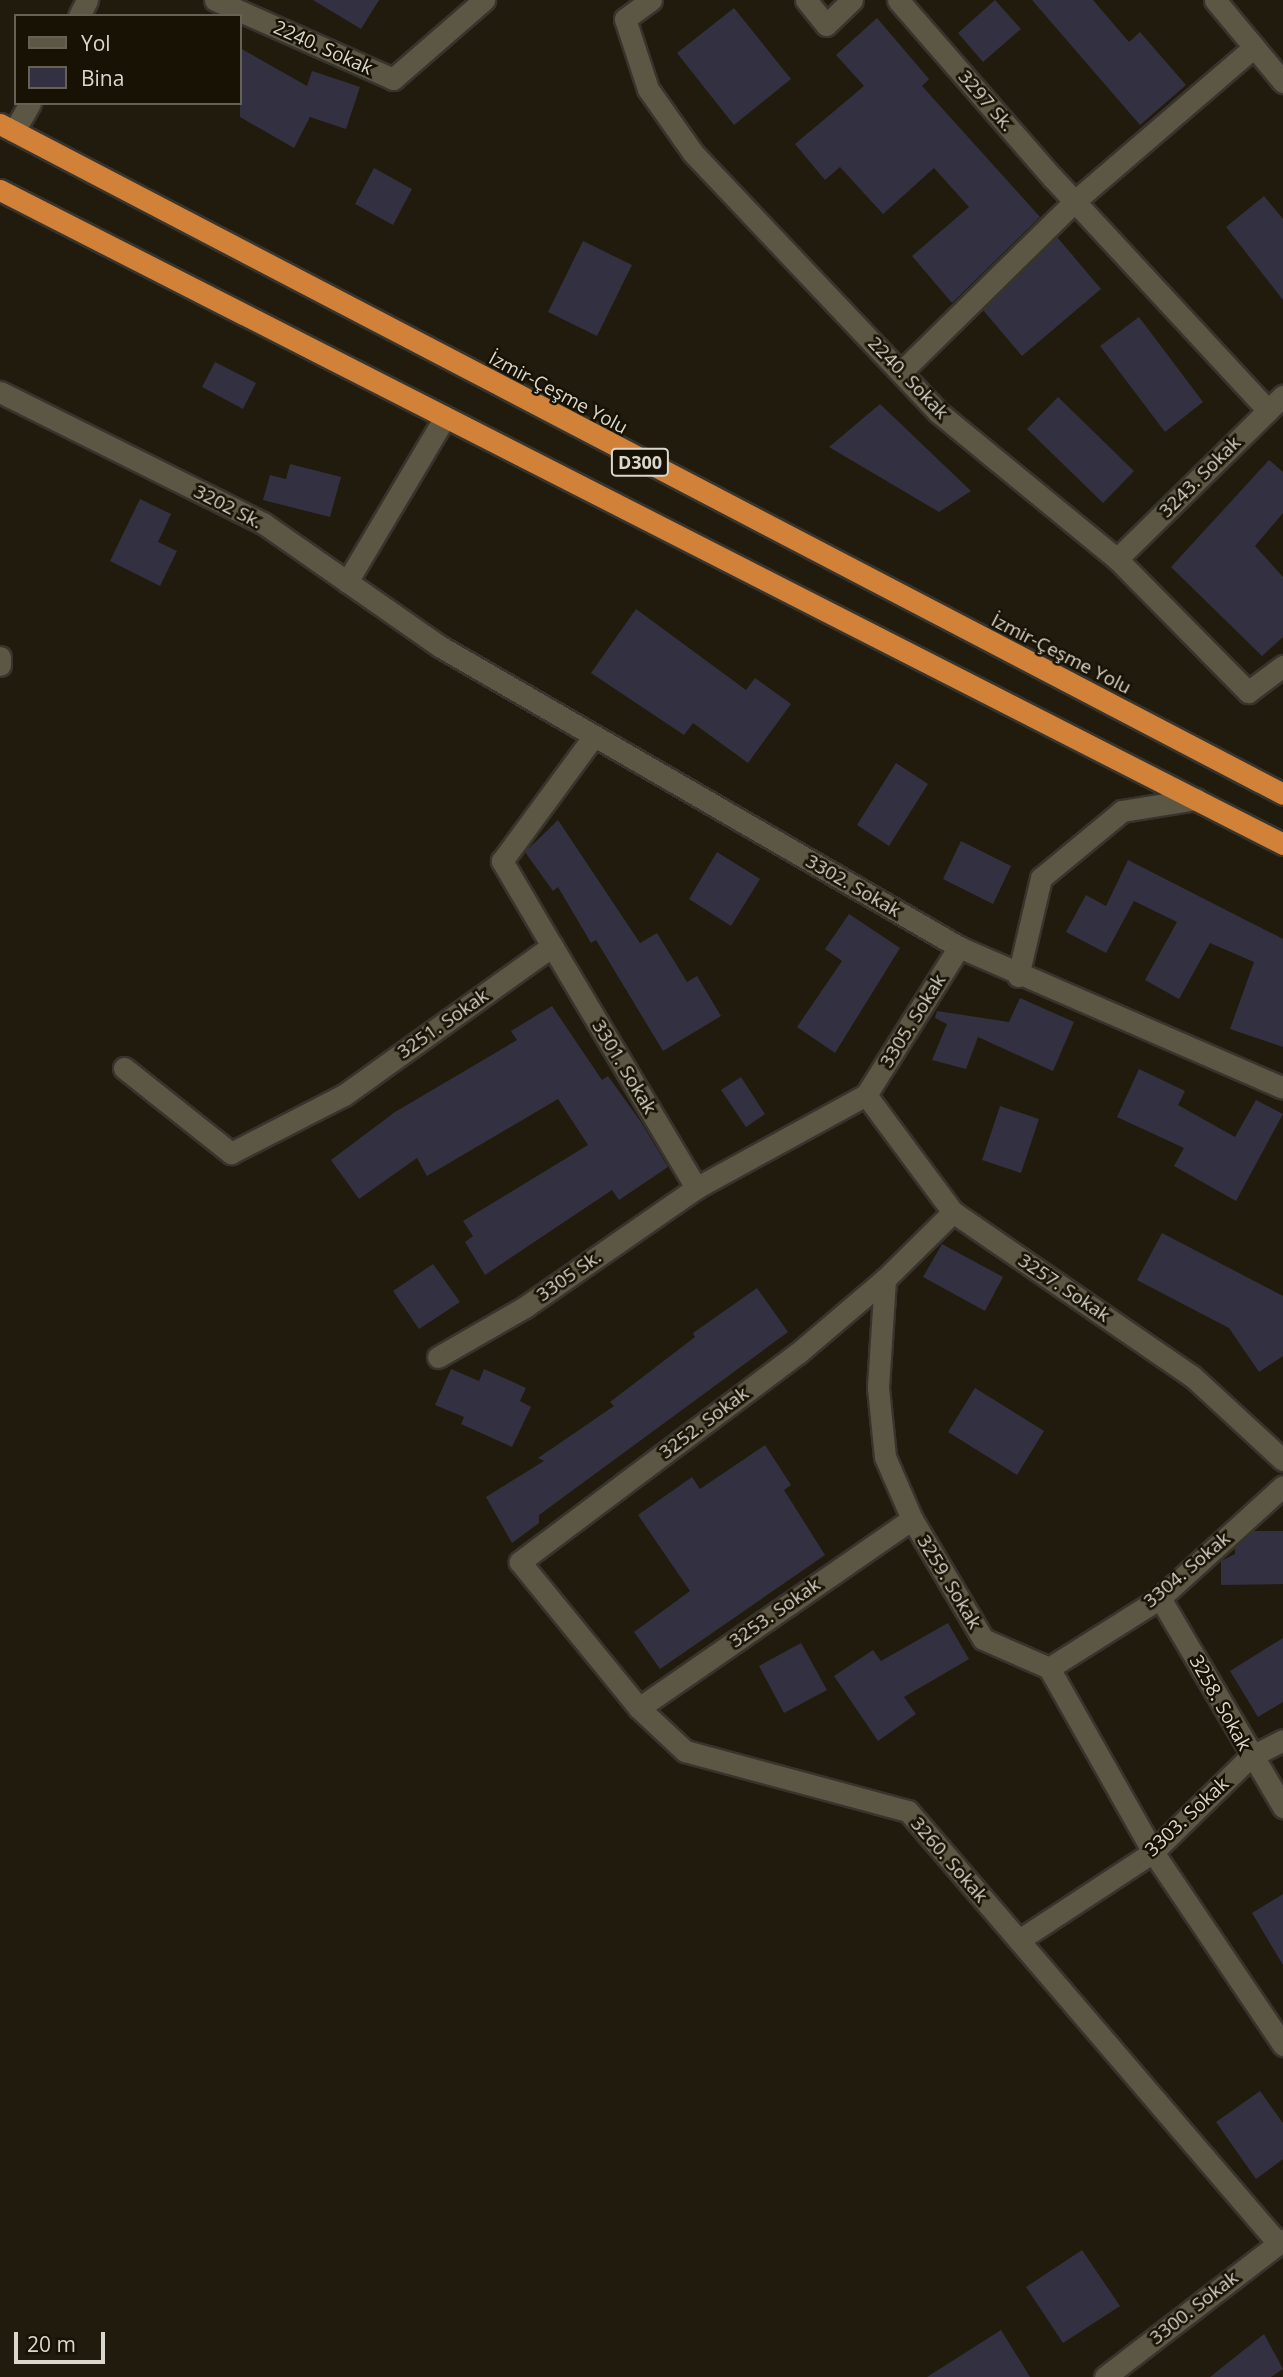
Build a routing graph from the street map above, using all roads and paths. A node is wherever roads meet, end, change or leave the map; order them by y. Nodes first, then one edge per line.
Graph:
1 (215, 0) edge
2 (484, 0) edge
3 (651, 0) edge
4 (806, 0) edge
5 (852, 0) edge
6 (898, 0) edge
7 (1215, 0) edge
8 (1254, 47) junction
9 (1283, 82) edge
10 (28, 105) edge
11 (7, 128) edge
12 (0, 190) edge
13 (1075, 201) junction
14 (902, 371) junction
15 (0, 392) edge
16 (1276, 403) edge
17 (445, 417) junction
18 (1117, 559) junction
19 (347, 582) junction
20 (441, 648) joint
21 (0, 657) edge
22 (0, 665) edge
23 (1283, 666) edge
24 (593, 737) junction
25 (1283, 793) edge
26 (1196, 799) junction
27 (1283, 844) edge
28 (552, 946) junction
29 (959, 947) junction
30 (1018, 976) junction
31 (124, 1068) dead end
32 (1283, 1088) edge
33 (866, 1094) junction
34 (695, 1188) junction
35 (953, 1212) junction
36 (885, 1279) junction
37 (438, 1357) dead end
38 (1283, 1460) edge
39 (1283, 1486) edge
40 (912, 1519) junction
41 (520, 1562) joint
42 (1160, 1598) junction
43 (1049, 1668) junction
44 (639, 1708) junction
45 (1283, 1740) edge
46 (1250, 1757) junction
47 (1283, 1807) edge
48 (1153, 1852) junction
49 (1019, 1940) junction
50 (1283, 2045) edge
51 (1280, 2241) edge
52 (1105, 2377) edge

1 - 2 street, 2240. Sokak
3 - 14 street, 2240. Sokak
4 - 5 street
6 - 13 street, 3297 Sk.
7 - 8 street
8 - 9 street
8 - 13 street
10 - 11 street
11 - 25 highway, İzmir-Çeşme Yolu / D300
12 - 17 highway, D300
13 - 14 street
13 - 16 street, 3297 Sk.
14 - 18 street, 2240. Sokak
15 - 19 street, 3202 Sk.
16 - 18 street, 3243. Sokak
17 - 19 street
17 - 26 highway, D300
18 - 23 street, 2240. Sokak
19 - 20 street, 3202 Sk.
20 - 24 street, 3302. Sokak
21 - 22 street
24 - 28 street
24 - 29 street, 3302. Sokak
26 - 27 highway, D300
26 - 30 street
28 - 31 street, 3251. Sokak
28 - 34 street, 3301. Sokak
29 - 30 street, 3302. Sokak
29 - 33 street, 3305. Sokak
30 - 32 street, 3302. Sokak
33 - 34 street, 3305 Sk.
33 - 35 street, 3257. Sokak
34 - 37 street, 3305 Sk.
35 - 36 street
35 - 38 street, 3257. Sokak
36 - 40 street, 3259. Sokak
36 - 41 street, 3252. Sokak
39 - 42 street, 3304. Sokak
40 - 43 street, 3259. Sokak
40 - 44 street, 3253. Sokak
41 - 44 street, 3260. Sokak
42 - 43 street, 3304. Sokak
42 - 46 street, 3258. Sokak
43 - 48 street
44 - 49 street, 3260. Sokak
45 - 46 street, 3303. Sokak
46 - 47 street, 3258. Sokak
46 - 48 street, 3303. Sokak
48 - 49 street, 3303. Sokak
48 - 50 street
49 - 51 street, 3260. Sokak
51 - 52 street, 3300. Sokak

